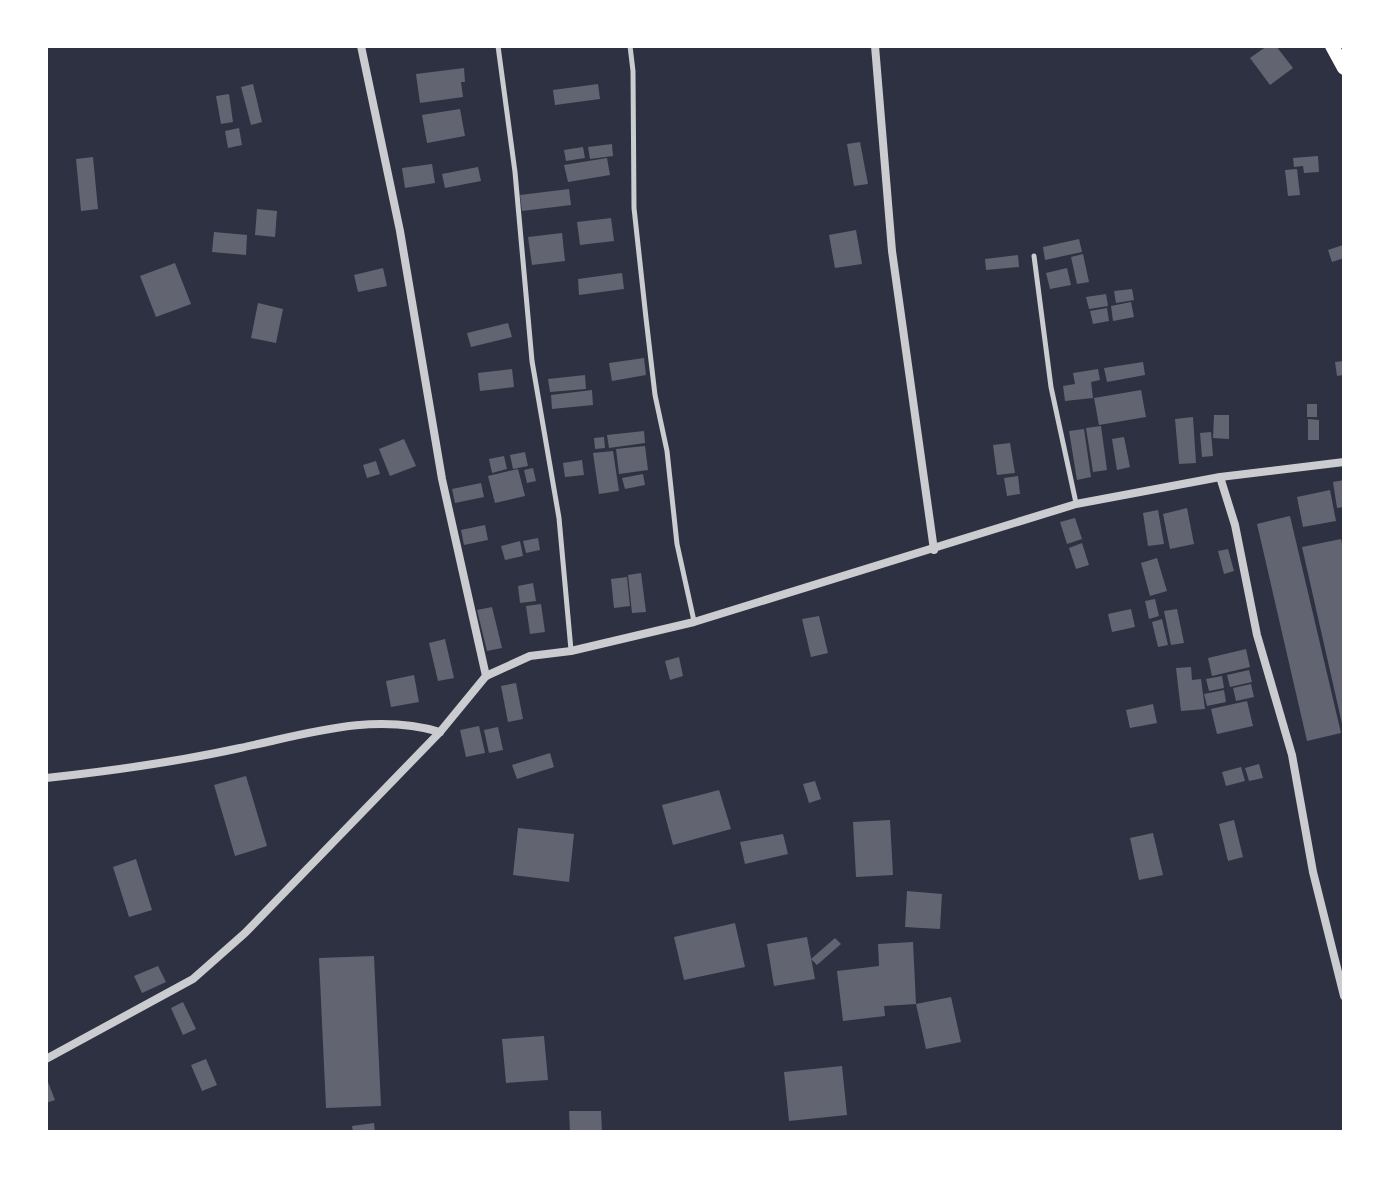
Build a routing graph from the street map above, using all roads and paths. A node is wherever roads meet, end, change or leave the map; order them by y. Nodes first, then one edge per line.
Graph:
1 (361, 46) edge
2 (498, 46) edge
3 (630, 46) edge
4 (875, 46) edge
5 (1332, 46) edge
6 (1344, 68) edge
7 (1034, 256) dead end
8 (1344, 462) edge
9 (1220, 477) junction
10 (1076, 504) junction
11 (934, 550) junction
12 (694, 622) junction
13 (571, 651) junction
14 (486, 676) junction
15 (440, 732) junction
16 (46, 778) edge
17 (1344, 996) edge
18 (46, 1059) edge

1 - 14 street
2 - 13 lane
3 - 12 lane
4 - 11 street
5 - 6 main road
7 - 10 lane
8 - 9 street
9 - 10 street
9 - 17 street
10 - 11 street
11 - 12 street
12 - 13 street
13 - 14 street
14 - 15 street
15 - 16 street
15 - 18 street

